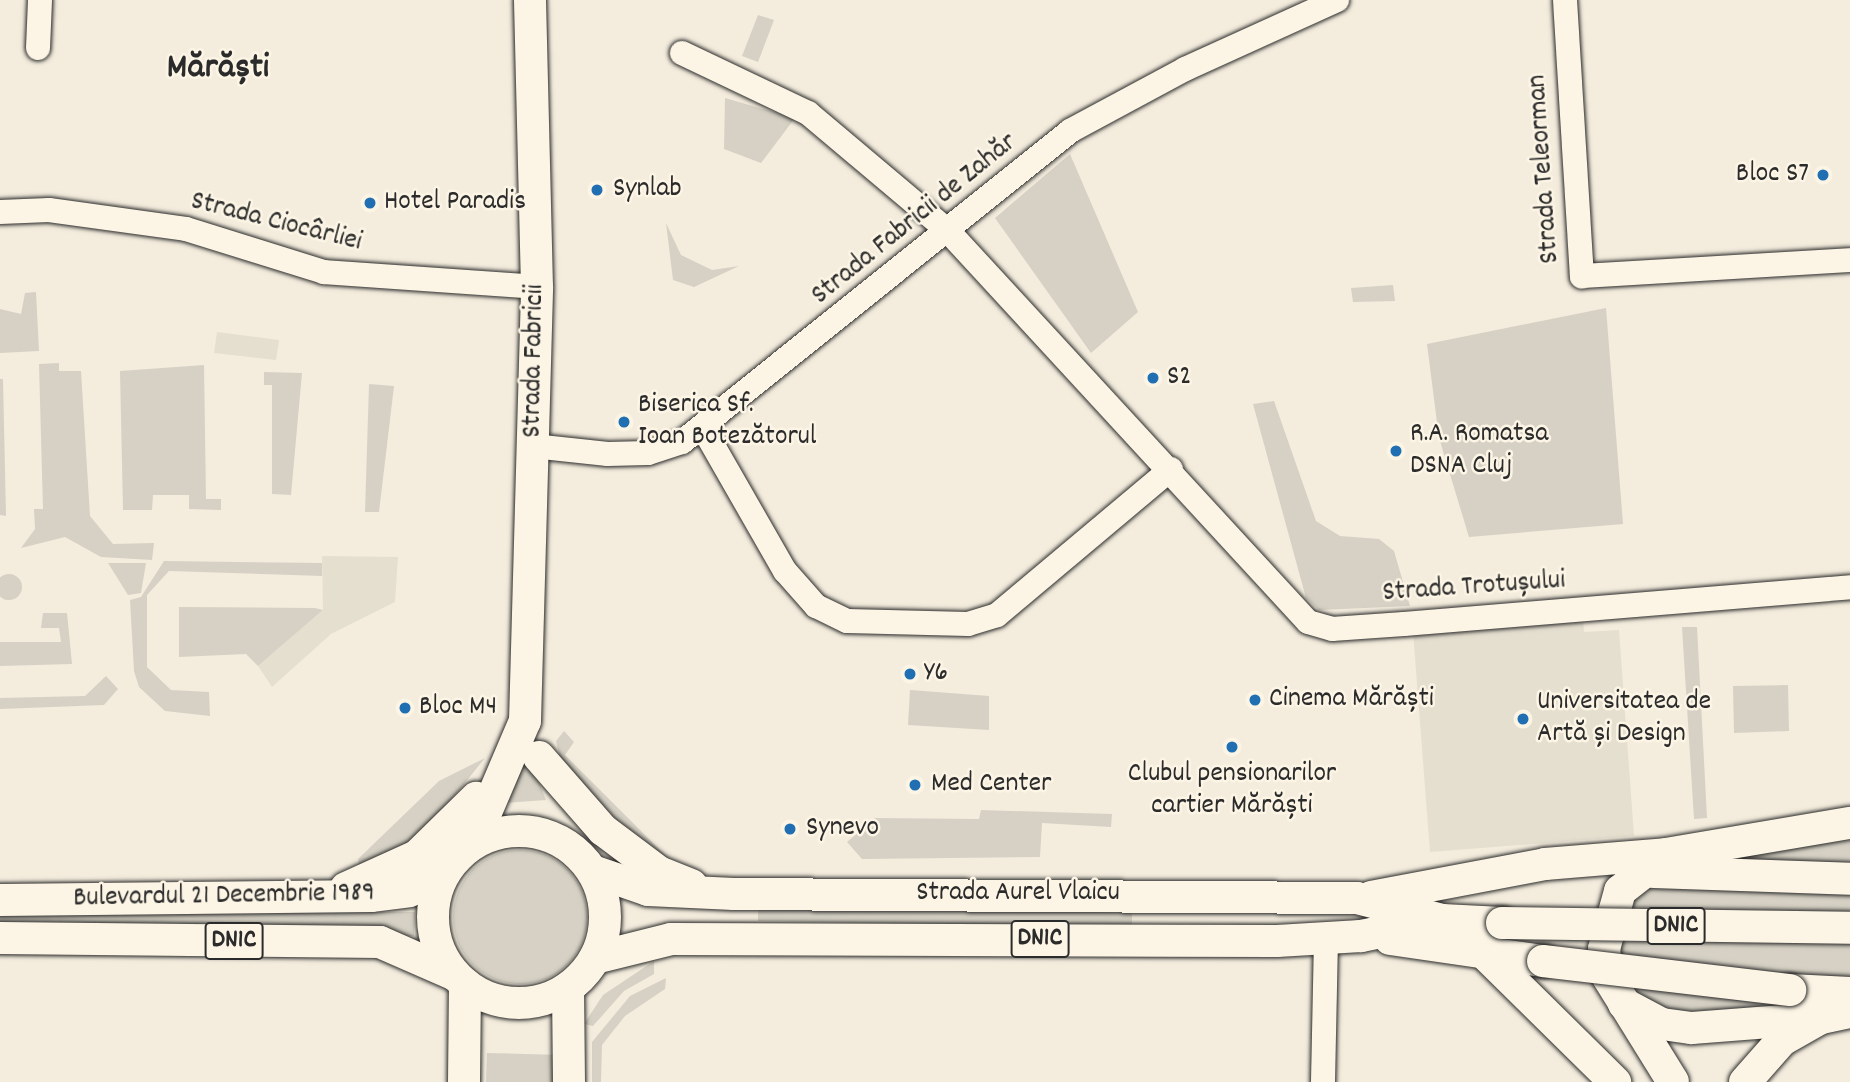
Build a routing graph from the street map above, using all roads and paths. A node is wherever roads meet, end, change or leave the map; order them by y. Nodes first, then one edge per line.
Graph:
1 (40, 0) edge
2 (530, 0) edge
3 (1337, 0) edge
4 (1565, 0) edge
5 (38, 48) dead end
6 (681, 53) dead end
7 (0, 212) edge
8 (948, 231) junction
9 (1850, 260) edge
10 (537, 287) junction
11 (703, 428) junction
12 (533, 446) junction
13 (1171, 469) junction
14 (1850, 587) edge
15 (528, 739) junction
16 (1844, 827) edge
17 (1666, 855) junction
18 (451, 865) junction
19 (591, 868) junction
20 (1639, 874) junction
21 (1850, 878) edge
22 (713, 893) junction
23 (317, 898) junction
24 (1357, 898) junction
25 (0, 900) edge
26 (1442, 920) junction
27 (1850, 928) edge
28 (1361, 936) junction
29 (1326, 938) junction
30 (0, 939) edge
31 (1480, 949) junction
32 (595, 958) junction
33 (462, 981) junction
34 (568, 988) junction
35 (1850, 993) edge
36 (1623, 1003) junction
37 (1835, 1015) edge
38 (464, 1082) edge
39 (569, 1082) edge
40 (1323, 1082) edge
41 (1615, 1082) edge
42 (1673, 1082) edge
43 (1745, 1082) edge

1 - 5 street
2 - 10 main road, Strada Fabricii
3 - 8 street, Strada Fabricii de Zahăr
4 - 9 street, Strada Teleorman
6 - 8 street, Strada Trotușului
7 - 10 street, Strada Ciocârliei
8 - 11 street, Strada Fabricii de Zahăr
8 - 13 street, Strada Trotușului
10 - 12 main road, Strada Fabricii
11 - 12 street, Strada Fabricii de Zahăr
11 - 13 street
12 - 15 main road, Strada Fabricii
13 - 14 street, Strada Trotușului
15 - 18 main road, Strada Fabricii
15 - 19 main road, Strada Fabricii
15 - 22 main road
15 - 23 main road
16 - 17 main road
17 - 20 main road
17 - 24 main road
18 - 19 main road, DN1C
18 - 23 main road, Bulevardul 21 Decembrie 1989 / DN1C
18 - 33 main road
19 - 22 main road, Strada Aurel Vlaicu / DN1C
19 - 32 main road
20 - 21 main road
20 - 36 main road
22 - 24 main road, Strada Aurel Vlaicu / DN1C
23 - 25 main road, Bulevardul 21 Decembrie 1989 / DN1C
24 - 26 main road, Strada Aurel Vlaicu / DN1C
26 - 27 main road, Strada Aurel Vlaicu / DN1C, bridge
26 - 28 main road, Strada Aurel Vlaicu / DN1C
28 - 29 main road, Strada Aurel Vlaicu / DN1C
28 - 31 main road
29 - 32 main road, Strada Aurel Vlaicu / DN1C
29 - 40 street
30 - 33 main road, Bulevardul 21 Decembrie 1989 / DN1C
31 - 35 main road, bridge
31 - 41 main road
32 - 34 main road
33 - 34 main road, DN1C
33 - 38 main road
34 - 39 main road
36 - 37 main road
36 - 42 main road
37 - 43 main road

